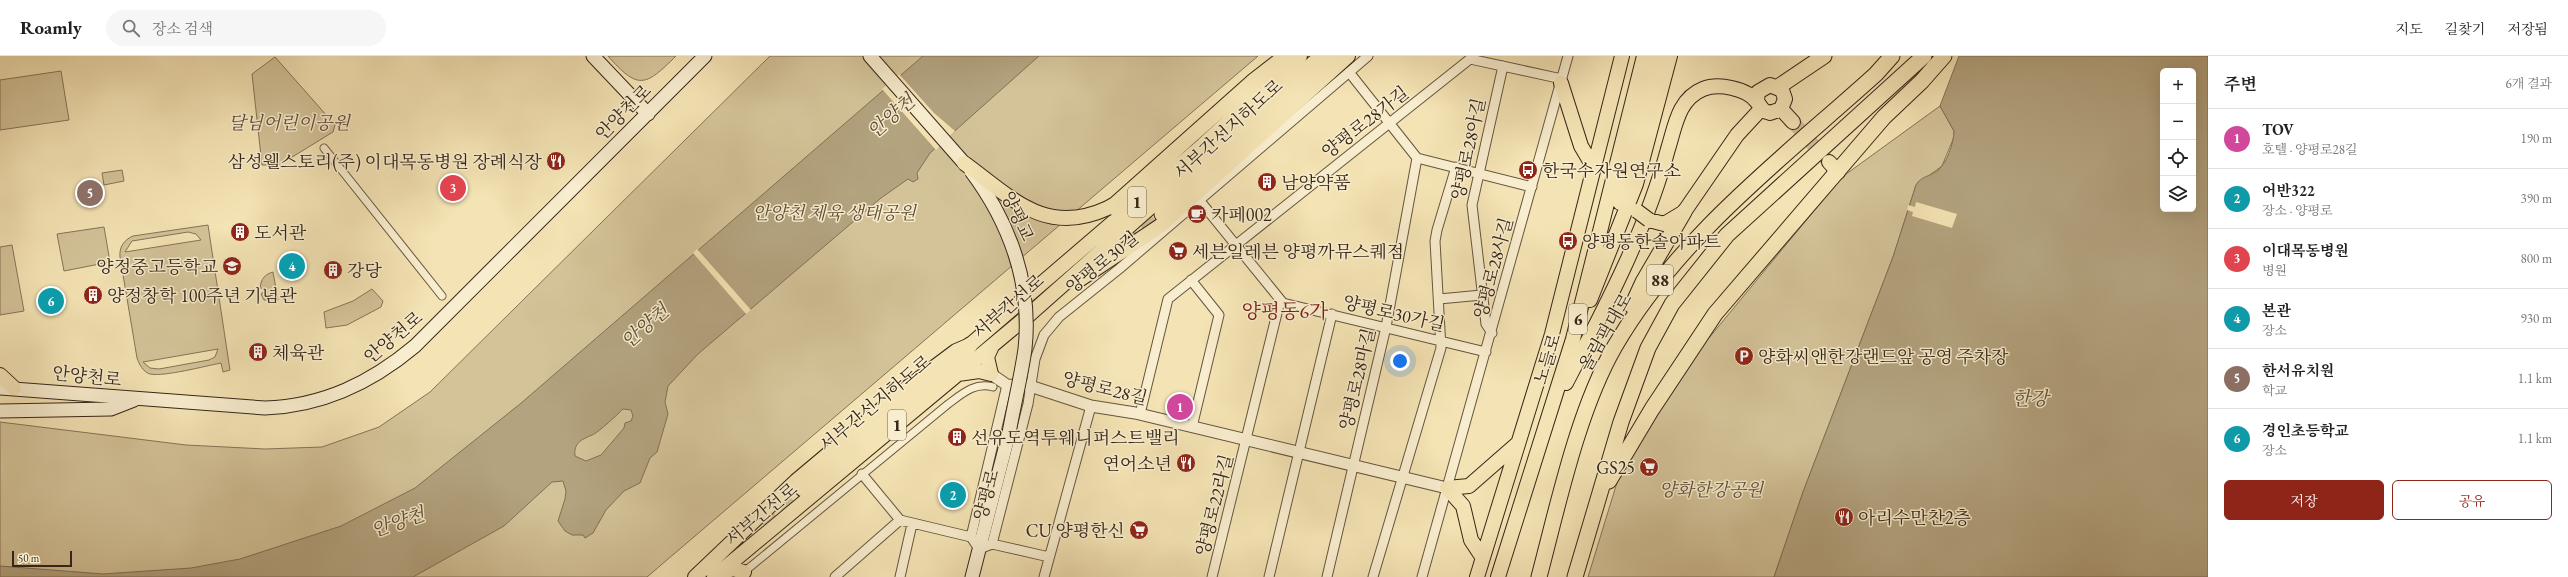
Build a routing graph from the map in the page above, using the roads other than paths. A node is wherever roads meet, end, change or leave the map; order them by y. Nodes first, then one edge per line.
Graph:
1 (593, 56) edge
2 (604, 56) edge
3 (705, 56) edge
4 (870, 56) edge
5 (1285, 56) edge
6 (1300, 56) edge
7 (1321, 56) edge
8 (1337, 56) edge
9 (1348, 56) edge
10 (1368, 56) edge
11 (1568, 56) edge
12 (1622, 56) edge
13 (1644, 56) edge
14 (1658, 56) edge
15 (1670, 56) edge
16 (1824, 56) edge
17 (1892, 56) edge
18 (1924, 56) edge
19 (1944, 56) edge
20 (1502, 66) junction
21 (1349, 72) junction
22 (1561, 81) junction
23 (1778, 87) junction
24 (631, 96) junction
25 (1759, 105) junction
26 (1781, 109) junction
27 (648, 114) junction
28 (1793, 122) tunnel mouth
29 (1389, 123) junction
30 (324, 148) dead end
31 (1417, 158) junction
32 (964, 163) junction
33 (1456, 167) junction
34 (1594, 168) junction
35 (1477, 173) junction
36 (1636, 184) junction
37 (1532, 187) junction
38 (1200, 201) junction
39 (1684, 212) junction
40 (1162, 214) tunnel mouth
41 (1235, 245) junction
42 (1601, 274) junction
43 (1191, 280) junction
44 (1482, 295) junction
45 (442, 296) dead end
46 (1439, 299) junction
47 (1280, 301) junction
48 (1043, 303) junction
49 (1332, 314) junction
50 (1386, 327) junction
51 (1492, 333) junction
52 (1573, 339) junction
53 (1442, 340) junction
54 (970, 345) junction
55 (992, 346) junction
56 (1614, 347) junction
57 (1486, 352) junction
58 (958, 374) junction
59 (0, 375) edge
60 (992, 381) junction
61 (1007, 385) junction
62 (1030, 386) junction
63 (7, 388) edge
64 (135, 400) junction
65 (1091, 406) junction
66 (0, 411) edge
67 (1140, 414) junction
68 (1549, 417) junction
69 (1192, 427) junction
70 (1009, 433) joint
71 (1246, 440) junction
72 (1518, 442) junction
73 (1299, 452) junction
74 (1353, 465) junction
75 (862, 474) junction
76 (1403, 477) junction
77 (1447, 488) junction
78 (803, 489) tunnel mouth
79 (1599, 497) junction
80 (900, 520) junction
81 (912, 524) junction
82 (971, 537) junction
83 (992, 544) junction
84 (750, 548) junction
85 (979, 549) junction
86 (1049, 557) junction
87 (1482, 558) junction
88 (716, 575) edge
89 (744, 575) edge
90 (695, 577) edge
91 (835, 577) edge
92 (900, 577) edge
93 (972, 577) edge
94 (1044, 577) edge
95 (1212, 577) edge
96 (1269, 577) edge
97 (1327, 577) edge
98 (1373, 577) edge
99 (1422, 577) edge
100 (1477, 577) edge
101 (1498, 577) edge
102 (1539, 577) edge
103 (1575, 577) edge

1 - 24 main road
2 - 24 main road
3 - 27 main road, 안양천로
4 - 32 main road, 양평교
5 - 32 main road, bridge
6 - 54 main road, 서부간선로 / 1
7 - 48 main road, 서부간선로 / 1
8 - 40 highway, 서부간선지하도로
9 - 48 main road
10 - 21 street, 양평로30길
11 - 22 street, 양평로28사길
12 - 34 main road, 노들로 / 6
13 - 52 main road, 노들로 / 6
14 - 42 main road
15 - 36 main road
16 - 23 highway
17 - 56 highway, 올림픽대로 / 88
18 - 79 highway, 88
19 - 79 highway
20 - 22 street, 양평로28가길
20 - 29 street, 양평로28가길
20 - 35 street, 양평로28아길
21 - 29 street
21 - 38 street, 양평로30길
22 - 34 main road
22 - 37 street, 양평로28사길
23 - 25 main road
23 - 26 main road
24 - 27 main road
25 - 26 main road
25 - 39 main road
25 - 68 main road
26 - 28 main road
27 - 64 main road, 안양천로
29 - 31 street
29 - 41 street, 양평로28가길
30 - 45 street
31 - 33 street
31 - 50 street, 양평로28마길
32 - 70 main road, 양평교, bridge
33 - 35 street
33 - 46 street
34 - 72 main road, 노들로 / 6
35 - 37 street
35 - 44 street, 양평로28아길
36 - 39 main road, bridge
36 - 42 main road
37 - 51 street, 양평로28사길
38 - 41 street
38 - 62 street, 양평로30길
39 - 56 highway
41 - 43 street, 양평로28가길
41 - 47 street
42 - 52 main road
43 - 67 street, 양평로28가길
43 - 69 street
44 - 46 street
44 - 51 street, 양평로28아길
46 - 53 street
47 - 49 street, 양평로30가길
47 - 71 street, 양평로22라길
48 - 55 main road, 서부간선로 / 1
49 - 50 street, 양평로30가길
49 - 73 street
50 - 53 street, 양평로30가길
50 - 74 street, 양평로28마길
51 - 57 street, 양평로28사길
52 - 68 main road, 노들로 / 6
53 - 57 street, 양평로30가길
53 - 76 street
54 - 78 highway, 서부간선지하도로
54 - 90 main road, 서부간선로 / 1
55 - 58 main road, 서부간선로 / 1
55 - 60 main road
56 - 102 highway, 올림픽대로 / 88
57 - 77 street, 양평로28사길
58 - 60 main road
58 - 84 main road, 서부간선로 / 1
59 - 63 main road
60 - 61 street
60 - 75 street
61 - 62 street, 양평로28길
61 - 82 street, 양평로
62 - 65 street, 양평로28길
62 - 83 street, 양평로
63 - 64 main road, 안양천로
64 - 66 main road
65 - 67 street, 양평로28길
65 - 86 street
67 - 69 street, 양평로28길
68 - 101 main road, 노들로 / 6
69 - 71 street, 양평로28길
70 - 85 main road, 양평로
71 - 73 street, 양평로28길
71 - 95 street, 양평로22라길
72 - 77 main road
72 - 87 main road, 노들로 / 6
73 - 74 street, 양평로28길
73 - 96 street
74 - 76 street, 양평로28길
74 - 97 street
75 - 80 street
75 - 89 street
76 - 77 street, 양평로28길
76 - 98 street
77 - 87 main road
77 - 99 street, 양평로28사길
79 - 103 highway, 88
80 - 81 street, 양평로
80 - 91 street
81 - 82 street, 양평로
81 - 92 street
82 - 85 street, 양평로
83 - 85 street, 양평로
83 - 86 street, 양평로
84 - 88 main road, 서부간선로 / 1
84 - 89 main road
85 - 93 main road, 양평로
86 - 94 street
87 - 100 main road, 노들로 / 6
88 - 89 main road

